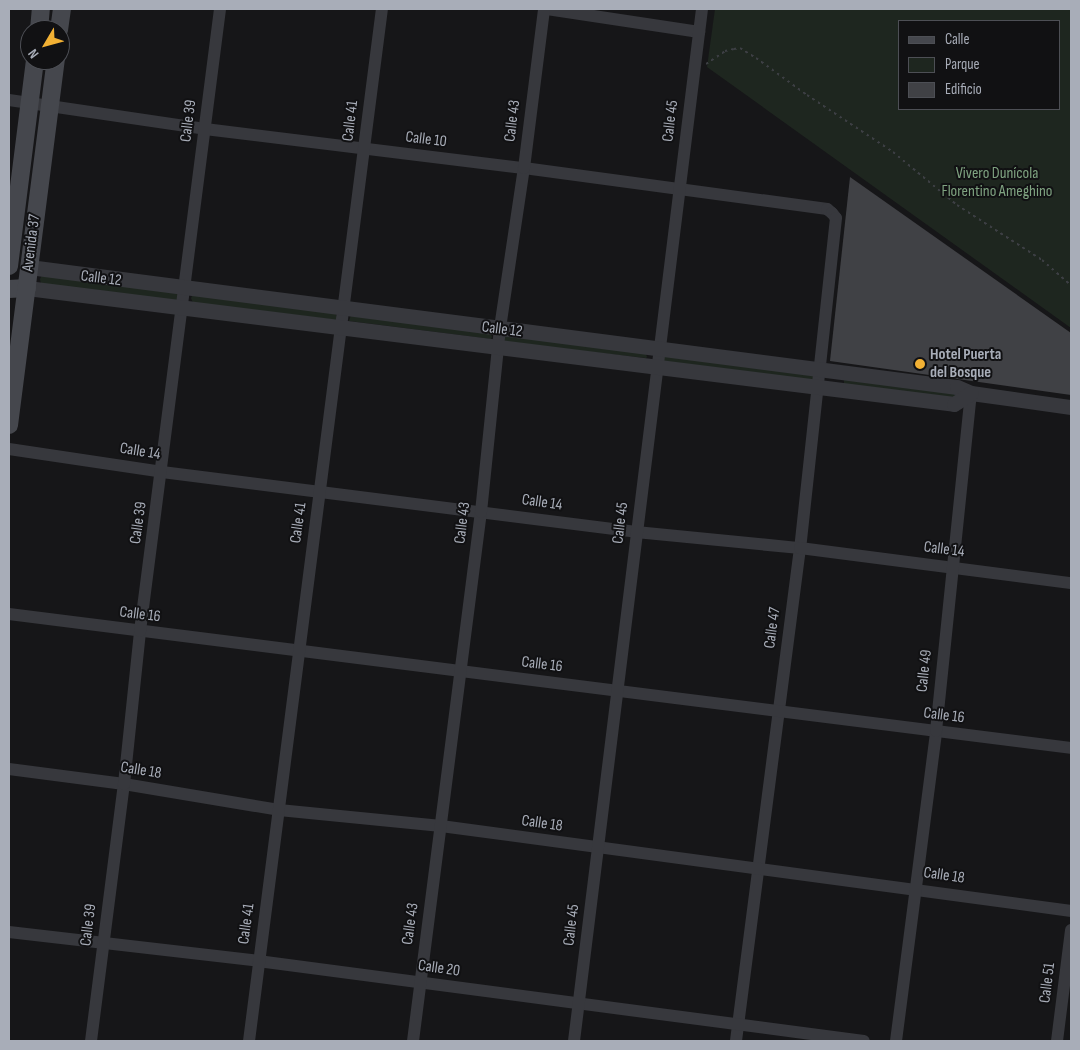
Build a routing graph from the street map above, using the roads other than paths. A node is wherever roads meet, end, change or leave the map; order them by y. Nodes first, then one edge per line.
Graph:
1 (220, 9) edge
2 (382, 9) edge
3 (544, 9) edge
4 (548, 9) edge
5 (702, 9) edge
6 (699, 32) junction
7 (34, 70) edge
8 (55, 70) edge
9 (9, 100) edge
10 (30, 103) junction
11 (50, 105) junction
12 (205, 128) junction
13 (364, 149) junction
14 (524, 168) junction
15 (679, 190) junction
16 (836, 218) joint
17 (9, 261) edge
18 (9, 266) edge
19 (29, 267) junction
20 (185, 287) junction
21 (27, 288) junction
22 (9, 289) edge
23 (182, 307) junction
24 (344, 308) junction
25 (341, 327) junction
26 (500, 328) junction
27 (498, 347) junction
28 (659, 349) junction
29 (657, 366) junction
30 (820, 370) junction
31 (818, 387) junction
32 (970, 393) junction
33 (1071, 407) edge
34 (9, 425) edge
35 (9, 449) edge
36 (162, 472) junction
37 (320, 492) junction
38 (481, 512) junction
39 (636, 532) junction
40 (800, 548) junction
41 (952, 567) junction
42 (1071, 583) edge
43 (9, 614) edge
44 (140, 631) junction
45 (298, 651) junction
46 (461, 671) junction
47 (616, 691) junction
48 (778, 711) junction
49 (936, 731) junction
50 (1071, 748) edge
51 (9, 769) edge
52 (124, 784) junction
53 (279, 810) junction
54 (442, 826) junction
55 (597, 848) junction
56 (758, 868) junction
57 (915, 889) junction
58 (1071, 911) edge
59 (1071, 930) edge
60 (9, 932) edge
61 (103, 945) junction
62 (258, 961) junction
63 (419, 982) junction
64 (579, 1004) junction
65 (738, 1024) junction
66 (91, 1041) edge
67 (249, 1041) edge
68 (413, 1041) edge
69 (574, 1041) edge
70 (736, 1041) edge
71 (864, 1041) edge
72 (896, 1041) edge
73 (1057, 1041) edge

1 - 12 street, Calle 39
2 - 13 street, Calle 41
3 - 14 street, Calle 43
4 - 6 street
5 - 6 street, Calle 45
6 - 15 street, Calle 45
7 - 10 main road, Avenida 37
8 - 11 main road, Avenida 37
9 - 10 street, Calle 10
10 - 11 street, Calle 10
10 - 17 main road, Avenida 37
11 - 12 street, Calle 10
11 - 19 main road, Avenida 37
12 - 13 street, Calle 10
12 - 20 street, Calle 39
13 - 14 street, Calle 10
13 - 24 street, Calle 41
14 - 15 street, Calle 10
14 - 26 street, Calle 43
15 - 16 street, Calle 10
15 - 28 street, Calle 45
16 - 30 street, Calle 47
17 - 18 main road, Avenida 37
17 - 19 main road
19 - 20 street, Calle 12
19 - 21 main road, Avenida 37
20 - 23 street, Calle 39
20 - 24 street, Calle 12
21 - 22 main road
21 - 23 street, Calle 12
21 - 34 main road, Avenida 37
23 - 25 street, Calle 12
23 - 36 street, Calle 39
24 - 25 street, Calle 41
24 - 26 street, Calle 12
25 - 27 street, Calle 12
25 - 37 street, Calle 41
26 - 27 street, Calle 43
26 - 28 street, Calle 12
27 - 29 street, Calle 12
27 - 38 street, Calle 43
28 - 29 street, Calle 45
28 - 30 street, Calle 12
29 - 31 street, Calle 12
29 - 39 street, Calle 45
30 - 31 street, Calle 47
30 - 32 street, Calle 12
31 - 32 street, Calle 12
31 - 40 street, Calle 47
32 - 33 street, Calle 12
32 - 41 street, Calle 49
35 - 36 street, Calle 14
36 - 37 street, Calle 14
36 - 44 street, Calle 39
37 - 38 street, Calle 14
37 - 45 street, Calle 41
38 - 39 street, Calle 14
38 - 46 street, Calle 43
39 - 40 street, Calle 14
39 - 47 street, Calle 45
40 - 41 street, Calle 14
40 - 48 street, Calle 47
41 - 42 street, Calle 14
41 - 49 street, Calle 49
43 - 44 street, Calle 16
44 - 45 street, Calle 16
44 - 52 street, Calle 39
45 - 46 street, Calle 16
45 - 53 street, Calle 41
46 - 47 street, Calle 16
46 - 54 street, Calle 43
47 - 48 street, Calle 16
47 - 55 street, Calle 45
48 - 49 street, Calle 16
48 - 56 street, Calle 47
49 - 50 street, Calle 16
49 - 57 street, Calle 49
51 - 52 street, Calle 18
52 - 53 street, Calle 18
52 - 61 street, Calle 39
53 - 54 street, Calle 18
53 - 62 street, Calle 41
54 - 55 street, Calle 18
54 - 63 street, Calle 43
55 - 56 street, Calle 18
55 - 64 street, Calle 45
56 - 57 street, Calle 18
56 - 65 street, Calle 47
57 - 58 street, Calle 18
57 - 72 street, Calle 49
59 - 73 street, Calle 51
60 - 61 street, Calle 20
61 - 62 street, Calle 20
61 - 66 street, Calle 39
62 - 63 street, Calle 20
62 - 67 street, Calle 41
63 - 64 street, Calle 20
63 - 68 street, Calle 43
64 - 65 street, Calle 20
64 - 69 street, Calle 45
65 - 70 street, Calle 47
65 - 71 street, Calle 20

